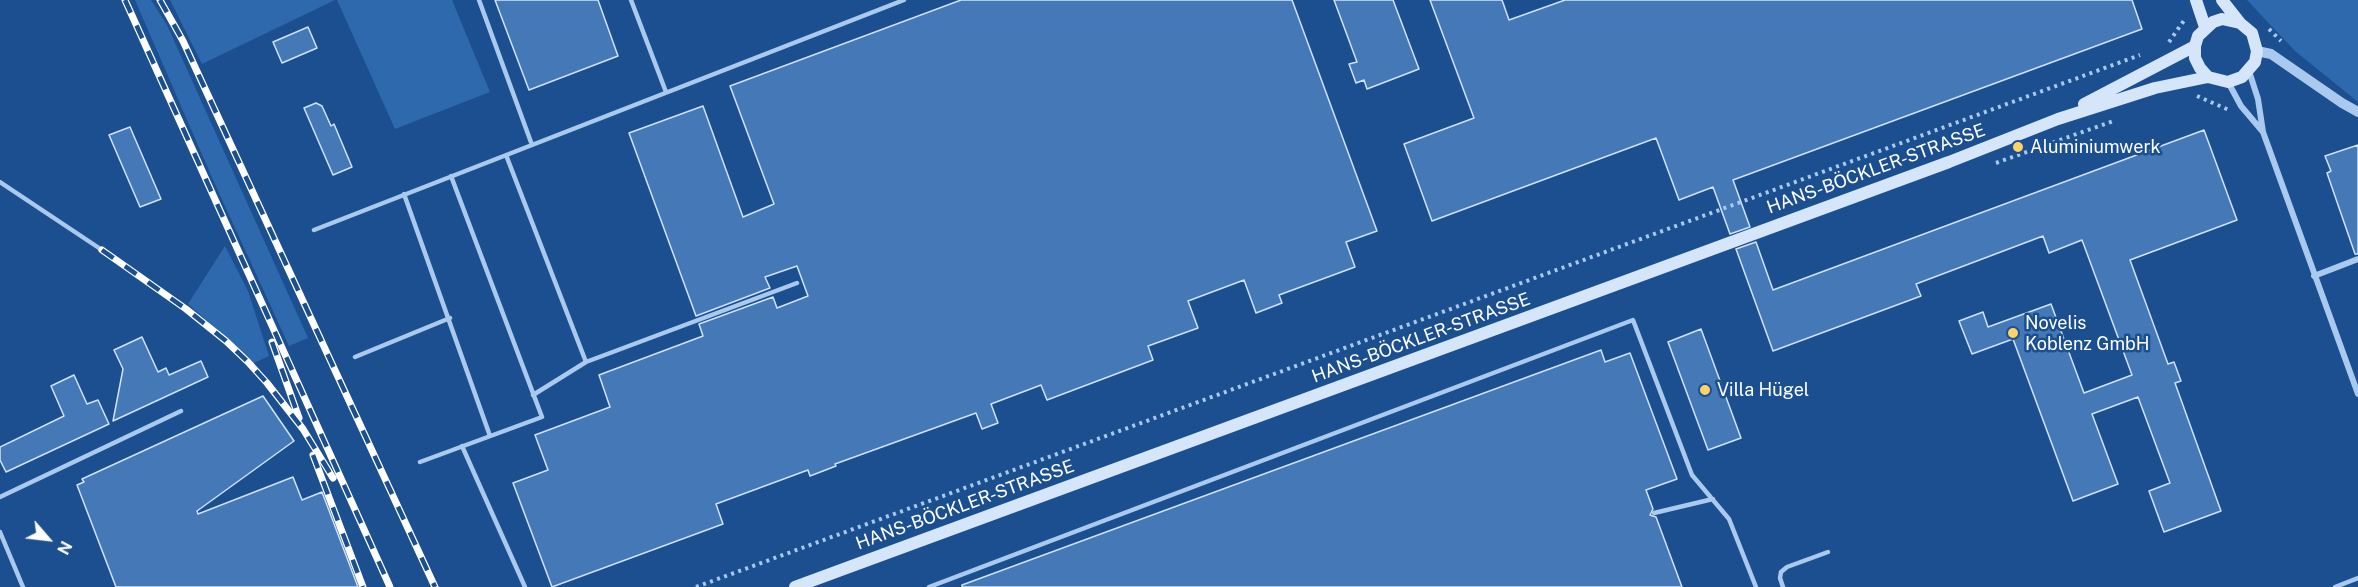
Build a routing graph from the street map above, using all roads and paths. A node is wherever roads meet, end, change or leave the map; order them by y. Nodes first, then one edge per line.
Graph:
1 (479, 0) edge
2 (631, 0) edge
3 (904, 0) edge
4 (2196, 0) edge
5 (2222, 0) edge
6 (2240, 23) junction
7 (2205, 27) junction
8 (2195, 46) junction
9 (2257, 51) junction
10 (2145, 53) dead end
11 (2249, 71) junction
12 (2208, 76) junction
13 (2228, 82) junction
14 (666, 92) junction
15 (2186, 96) dead end
16 (2358, 111) edge
17 (2231, 112) dead end
18 (2126, 116) dead end
19 (2058, 118) junction
20 (2263, 132) junction
21 (532, 145) junction
22 (506, 155) junction
23 (2001, 161) dead end
24 (451, 176) junction
25 (0, 182) edge
26 (404, 194) junction
27 (314, 230) dead end
28 (102, 250) dead end
29 (2358, 259) edge
30 (2314, 276) junction
31 (797, 283) dead end
32 (450, 318) junction
33 (355, 357) dead end
34 (586, 362) junction
35 (2358, 394) edge
36 (533, 395) junction
37 (181, 411) dead end
38 (490, 436) junction
39 (462, 446) junction
40 (420, 462) dead end
41 (0, 497) edge
42 (1713, 499) junction
43 (1654, 513) dead end
44 (0, 532) edge
45 (1828, 552) dead end
46 (2358, 578) edge
47 (23, 587) edge
48 (525, 587) edge
49 (696, 587) edge
50 (795, 587) edge
51 (929, 587) edge
52 (1756, 587) edge
53 (1783, 587) edge
54 (2335, 587) edge

1 - 21 lane
2 - 14 lane
3 - 14 lane
4 - 7 main road
5 - 6 main road
6 - 7 main road
6 - 9 main road
7 - 8 main road
8 - 12 main road
8 - 19 main road, HANS-BÖCKLER-STRASSE
9 - 11 main road
9 - 16 street
10 - 49 path
11 - 13 main road
11 - 20 street
12 - 13 main road
12 - 19 main road, HANS-BÖCKLER-STRASSE
13 - 20 street
14 - 21 lane
15 - 17 path
18 - 23 path
19 - 50 main road, HANS-BÖCKLER-STRASSE
20 - 30 street
21 - 22 lane
22 - 24 lane
22 - 34 lane
24 - 26 lane
24 - 36 lane
25 - 28 lane
26 - 27 lane
26 - 32 lane
29 - 30 street
30 - 35 street
31 - 34 lane
32 - 33 lane
32 - 38 lane
34 - 36 lane
36 - 38 lane
37 - 41 lane
38 - 39 lane
39 - 40 lane
39 - 48 lane
42 - 43 lane
42 - 51 lane
42 - 52 lane
44 - 47 lane
45 - 53 lane
46 - 54 lane

